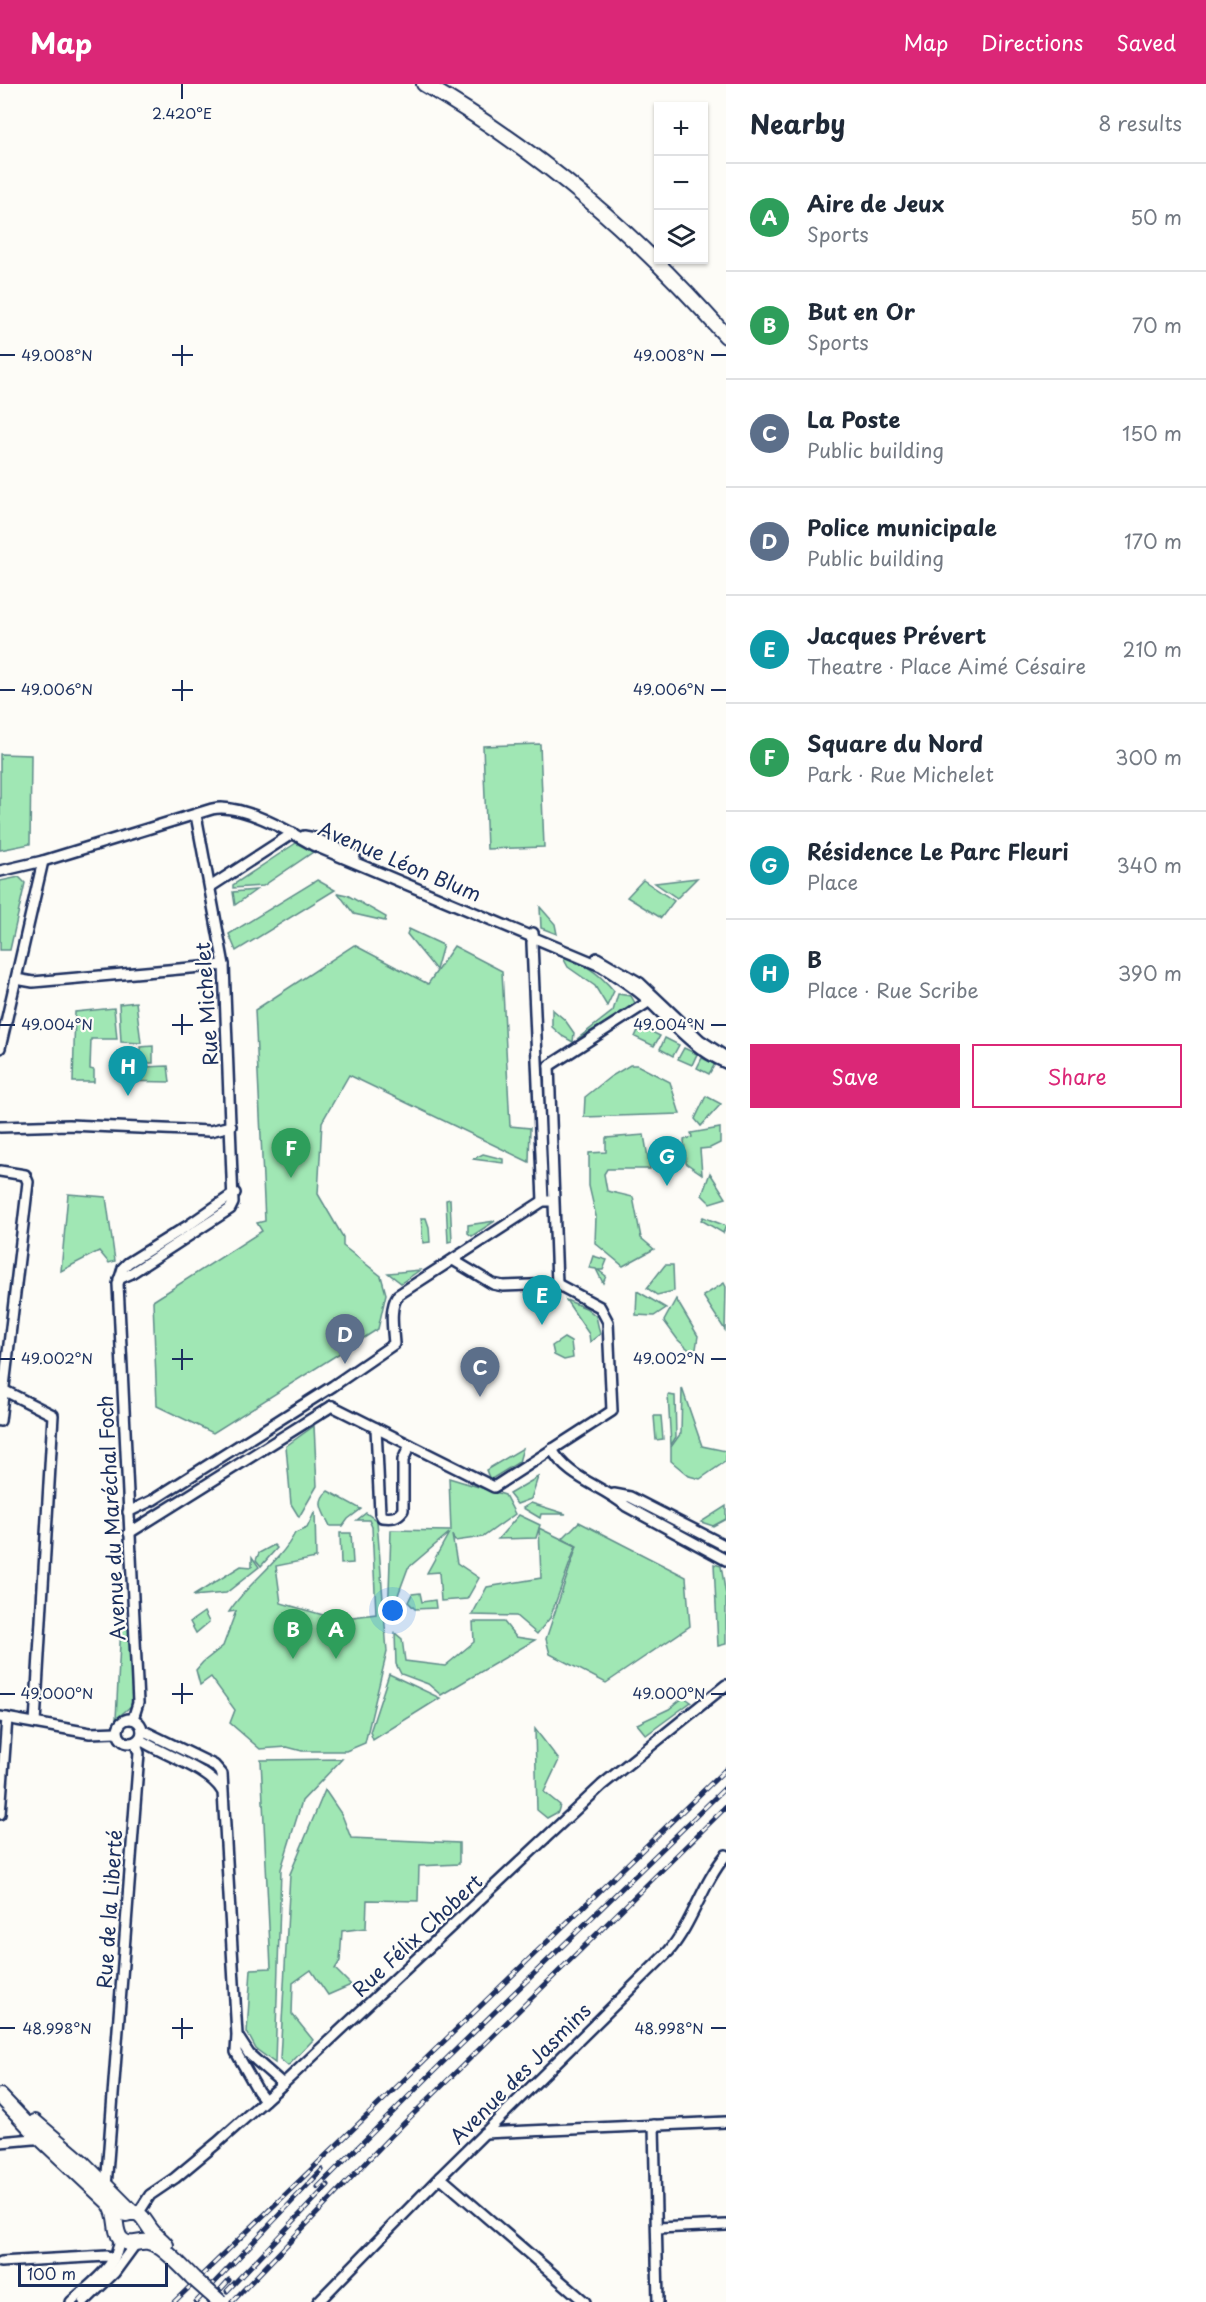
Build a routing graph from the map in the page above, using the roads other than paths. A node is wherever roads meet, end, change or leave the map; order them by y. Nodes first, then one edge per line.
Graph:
1 (424, 84) edge
2 (726, 336) edge
3 (196, 815) junction
4 (293, 833) junction
5 (43, 861) junction
6 (0, 871) edge
7 (210, 887) junction
8 (533, 934) junction
9 (224, 964) junction
10 (16, 979) junction
11 (653, 999) junction
12 (0, 1048) edge
13 (726, 1057) edge
14 (726, 1063) edge
15 (538, 1065) junction
16 (549, 1066) junction
17 (231, 1126) junction
18 (0, 1127) edge
19 (0, 1171) edge
20 (548, 1201) junction
21 (453, 1260) junction
22 (119, 1279) joint
23 (557, 1284) junction
24 (333, 1386) junction
25 (4, 1391) junction
26 (332, 1406) junction
27 (0, 1421) edge
28 (376, 1428) junction
29 (410, 1445) junction
30 (552, 1449) junction
31 (611, 1493) junction
32 (128, 1512) junction
33 (129, 1533) junction
34 (726, 1546) edge
35 (726, 1560) edge
36 (726, 1686) edge
37 (3, 1717) edge
38 (133, 1719) junction
39 (35, 1723) junction
40 (117, 1732) junction
41 (139, 1737) junction
42 (0, 1814) edge
43 (726, 1855) edge
44 (237, 2035) junction
45 (283, 2084) junction
46 (0, 2096) edge
47 (265, 2100) junction
48 (726, 2122) edge
49 (654, 2125) junction
50 (484, 2133) junction
51 (41, 2139) junction
52 (0, 2142) edge
53 (67, 2149) junction
54 (440, 2177) junction
55 (166, 2185) junction
56 (106, 2187) junction
57 (134, 2213) junction
58 (148, 2223) junction
59 (726, 2225) edge
60 (657, 2228) junction
61 (118, 2231) junction
62 (139, 2242) junction
63 (114, 2258) junction
64 (0, 2262) edge
65 (179, 2264) junction
66 (71, 2302) edge
67 (84, 2302) edge
68 (220, 2302) edge
69 (318, 2302) edge
70 (585, 2302) edge
71 (658, 2302) edge

1 - 2 main road
3 - 4 street, Avenue Léon Blum
3 - 5 street
3 - 7 street, Rue Michelet
4 - 7 street
4 - 8 street, Avenue Léon Blum
5 - 6 street
5 - 10 street
7 - 9 street, Rue Michelet
8 - 11 street, Avenue Léon Blum
8 - 15 street
9 - 10 street
9 - 17 street, Rue Michelet
10 - 12 street
11 - 13 street, Avenue Léon Blum
11 - 14 street, Avenue Léon Blum
11 - 16 street
15 - 16 street
15 - 20 street
16 - 20 street
17 - 18 street
17 - 22 street, Rue Michelet
19 - 25 street
20 - 21 street
20 - 23 street
21 - 23 street
21 - 24 street
22 - 32 street, Avenue du Maréchal Foch
23 - 30 street
24 - 26 street
24 - 32 street
25 - 27 street
25 - 39 street
26 - 28 street
26 - 33 street
28 - 29 street
28 - 29 street
29 - 30 street
30 - 31 street
31 - 34 street
31 - 35 street
32 - 33 street, Avenue du Maréchal Foch
33 - 38 street, Avenue du Maréchal Foch
36 - 45 street, Rue Félix Chobert
37 - 39 street
37 - 42 street
38 - 40 street
38 - 41 street
39 - 40 street
40 - 41 street
41 - 44 street
41 - 56 street, Rue de la Liberté
43 - 50 street, Avenue des Jasmins
44 - 45 street
44 - 47 street
45 - 47 street, Rue Félix Chobert
46 - 51 main road
46 - 53 main road
47 - 55 street, Rue Félix Chobert
48 - 49 street
49 - 50 street
49 - 60 street
50 - 54 street, Avenue des Jasmins
51 - 52 street
51 - 53 street
51 - 61 main road
53 - 56 main road
54 - 69 street, Avenue des Jasmins
54 - 70 street
55 - 57 street, Rue Félix Chobert
55 - 58 street
56 - 57 main road
57 - 58 main road
57 - 61 main road
58 - 62 main road
58 - 65 main road
59 - 60 street
60 - 71 street
61 - 62 main road
61 - 63 street
62 - 65 main road
62 - 67 street
63 - 64 street
63 - 66 street
65 - 68 main road, bridge

